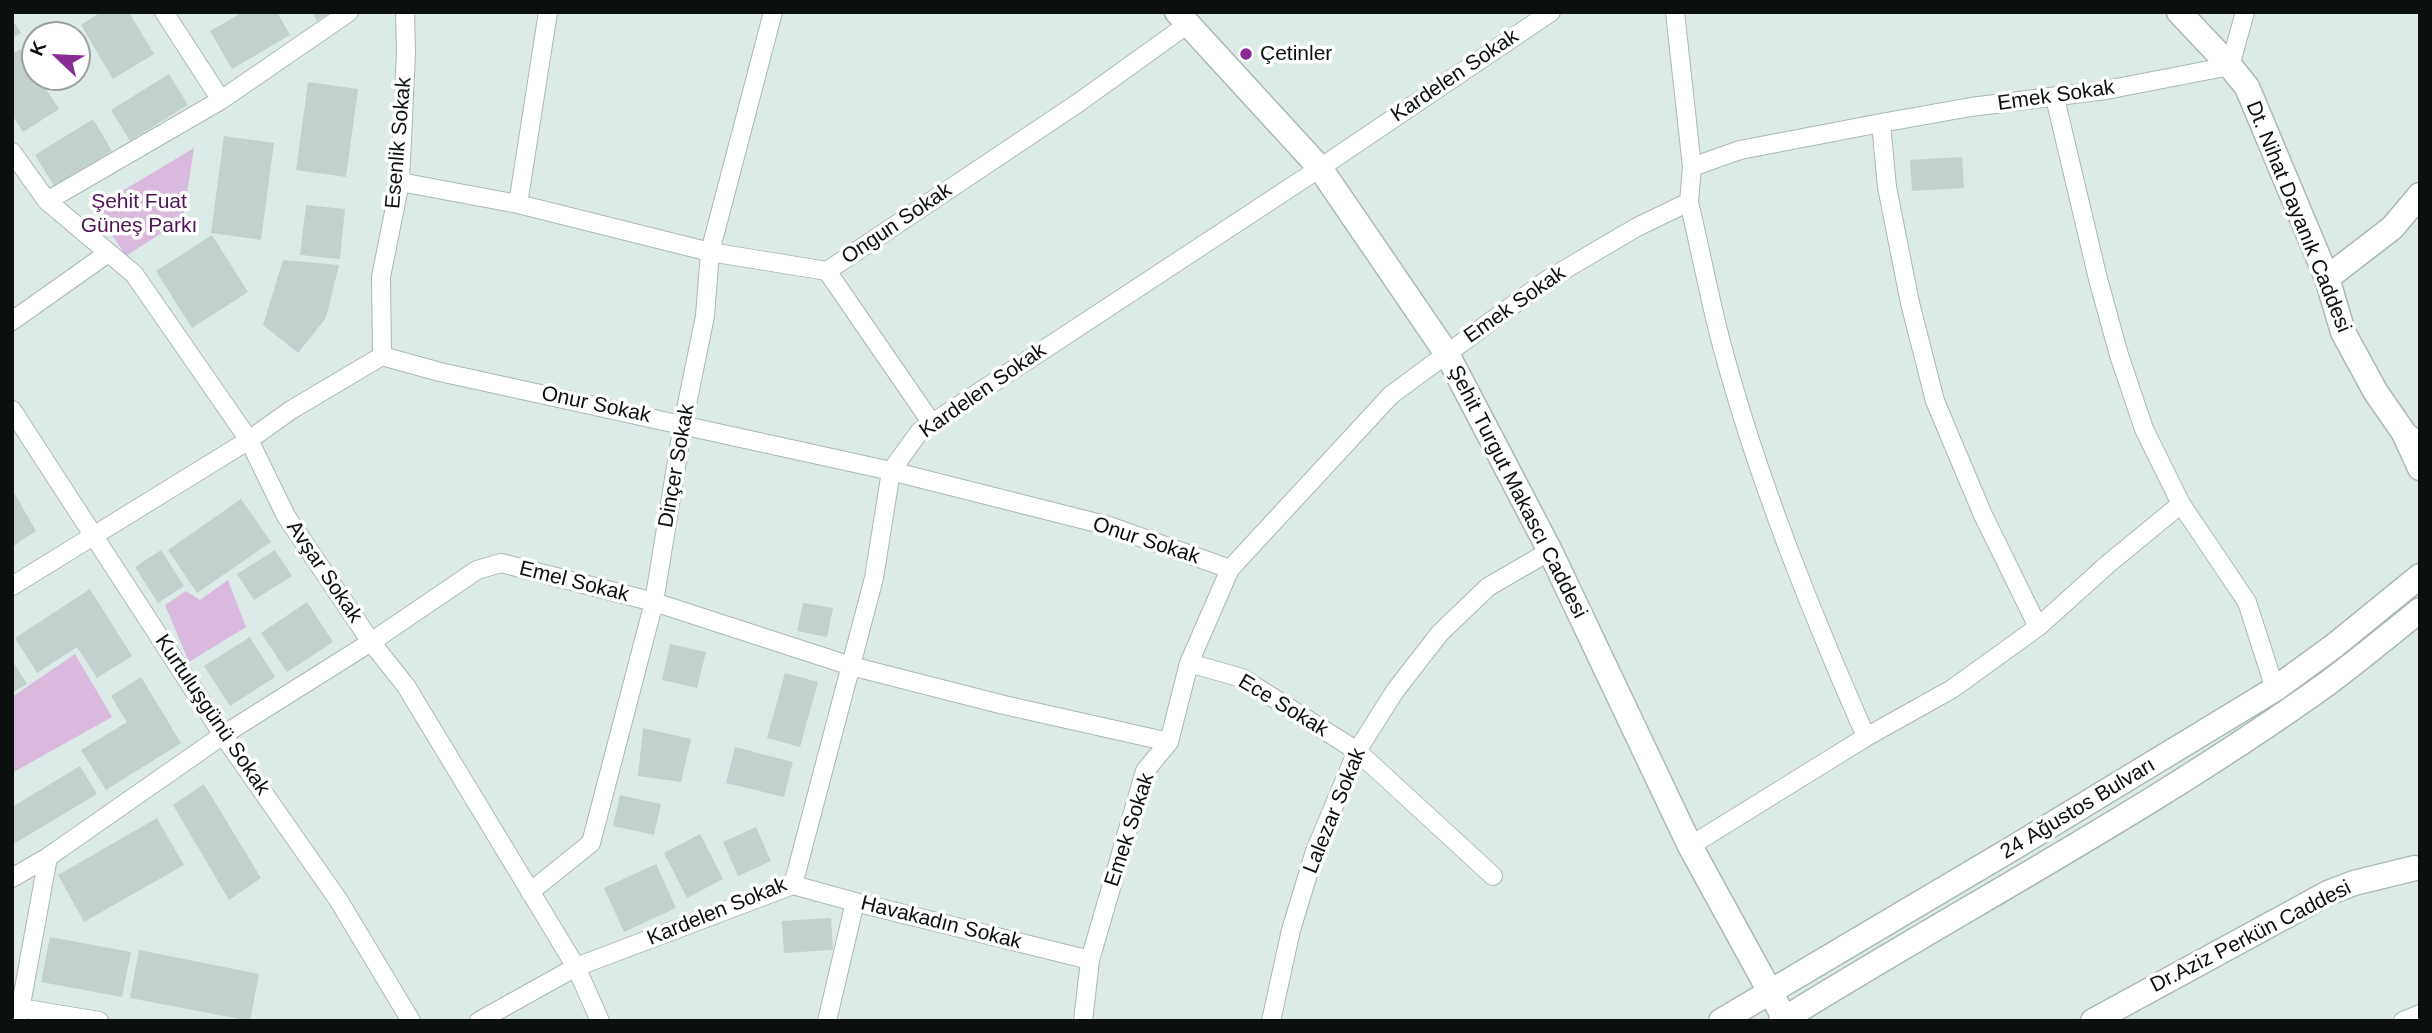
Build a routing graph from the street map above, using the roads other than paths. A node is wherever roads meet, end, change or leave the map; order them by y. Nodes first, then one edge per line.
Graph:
1 (164, 12) edge
2 (349, 12) edge
3 (405, 12) edge
4 (548, 12) edge
5 (773, 12) edge
6 (1551, 12) edge
7 (1675, 12) edge
8 (2179, 12) edge
9 (2245, 12) edge
10 (1183, 18) edge
11 (2230, 66) junction
12 (2055, 98) junction
13 (221, 100) junction
14 (1881, 123) junction
15 (12, 152) edge
16 (1692, 167) junction
17 (1320, 168) junction
18 (400, 182) junction
19 (2420, 195) edge
20 (47, 201) junction
21 (1689, 202) junction
22 (518, 204) junction
23 (710, 251) junction
24 (108, 253) junction
25 (827, 271) junction
26 (2327, 278) junction
27 (12, 321) edge
28 (1447, 354) junction
29 (382, 356) junction
30 (12, 410) edge
31 (931, 422) junction
32 (683, 424) junction
33 (249, 440) junction
34 (2412, 440) edge
35 (2420, 468) edge
36 (891, 471) junction
37 (2180, 505) junction
38 (94, 536) junction
39 (1550, 551) junction
40 (1230, 569) junction
41 (2420, 576) edge
42 (12, 586) edge
43 (654, 602) junction
44 (2420, 610) edge
45 (2038, 627) junction
46 (371, 642) junction
47 (1189, 663) junction
48 (851, 666) junction
49 (2275, 689) junction
50 (223, 735) junction
51 (1866, 737) junction
52 (1169, 743) junction
53 (1357, 751) junction
54 (1690, 846) junction
55 (48, 857) junction
56 (2418, 867) edge
57 (1493, 876) dead end
58 (12, 878) edge
59 (793, 884) junction
60 (530, 892) junction
61 (855, 902) junction
62 (1090, 960) junction
63 (576, 968) junction
64 (1770, 992) junction
65 (19, 1014) edge
66 (2420, 1014) edge
67 (1783, 1020) edge
68 (99, 1021) edge
69 (411, 1021) edge
70 (480, 1021) edge
71 (600, 1021) edge
72 (827, 1021) edge
73 (1083, 1021) edge
74 (1271, 1021) edge
75 (1721, 1021) edge
76 (2093, 1021) edge
77 (2403, 1021) edge

1 - 13 street
2 - 13 street
3 - 18 street, Esenlik Sokak
4 - 22 street
5 - 23 street, Dinçer Sokak
6 - 17 street, Kardelen Sokak
7 - 16 street
8 - 11 street, Dt. Nihat Dayanık Caddesi
9 - 11 street
10 - 17 street, Şehit Turgut Makascı Caddesi
10 - 25 street, Ongun Sokak
11 - 12 street, Emek Sokak
11 - 26 street, Dt. Nihat Dayanık Caddesi
12 - 14 street, Emek Sokak
12 - 37 street
13 - 20 street
14 - 16 street, Emek Sokak
14 - 45 street
15 - 20 street, Avşar Sokak
16 - 21 street
17 - 28 street, Şehit Turgut Makascı Caddesi
17 - 31 street, Kardelen Sokak
18 - 22 street, Ongun Sokak
18 - 29 street, Esenlik Sokak
19 - 26 street
20 - 24 street, Avşar Sokak
21 - 28 street, Emek Sokak
21 - 51 street
22 - 23 street, Ongun Sokak
23 - 25 street, Ongun Sokak
23 - 32 street, Dinçer Sokak
24 - 27 street
24 - 33 street, Avşar Sokak
25 - 31 street
26 - 34 street, Dt. Nihat Dayanık Caddesi
28 - 39 street, Şehit Turgut Makascı Caddesi
28 - 40 street, Emek Sokak
29 - 32 street, Onur Sokak
29 - 33 street
30 - 38 street, Kurtuluşgünü Sokak
31 - 36 street, Kardelen Sokak
32 - 36 street, Onur Sokak
32 - 43 street, Dinçer Sokak
33 - 38 street
33 - 46 street, Avşar Sokak
34 - 35 street, Dt. Nihat Dayanık Caddesi
36 - 40 street, Onur Sokak
36 - 48 street, Kardelen Sokak
37 - 45 street
37 - 49 street
38 - 42 street
38 - 50 street, Kurtuluşgünü Sokak
39 - 53 street, Lalezar Sokak
39 - 54 street, Şehit Turgut Makascı Caddesi
40 - 47 street, Emek Sokak
41 - 49 street, 24 Ağustos Bulvarı
43 - 46 street, Emel Sokak
43 - 48 street, Emel Sokak
43 - 60 street, Dinçer Sokak
44 - 67 street, 24 Ağustos Bulvarı
45 - 51 street
46 - 50 street, Emel Sokak
46 - 60 street, Avşar Sokak
47 - 52 street, Emek Sokak
47 - 53 street, Ece Sokak
48 - 52 street, Emel Sokak
48 - 59 street, Kardelen Sokak
49 - 64 street, 24 Ağustos Bulvarı
50 - 55 street, Emel Sokak
50 - 69 street, Kurtuluşgünü Sokak
51 - 54 street
52 - 62 street, Emek Sokak
53 - 57 street, Ece Sokak
53 - 74 street, Lalezar Sokak
54 - 64 street, Şehit Turgut Makascı Caddesi
55 - 58 street, Emel Sokak
55 - 65 street
56 - 76 street, Dr.Aziz Perkün Caddesi
59 - 61 street, Havakadın Sokak
59 - 63 street, Kardelen Sokak
60 - 63 street, Avşar Sokak
61 - 62 street, Havakadın Sokak
61 - 72 street
62 - 73 street, Emek Sokak
63 - 70 street, Kardelen Sokak
63 - 71 street, Avşar Sokak
64 - 67 street, Şehit Turgut Makascı Caddesi
64 - 75 street, 24 Ağustos Bulvarı
65 - 68 street
66 - 77 street

